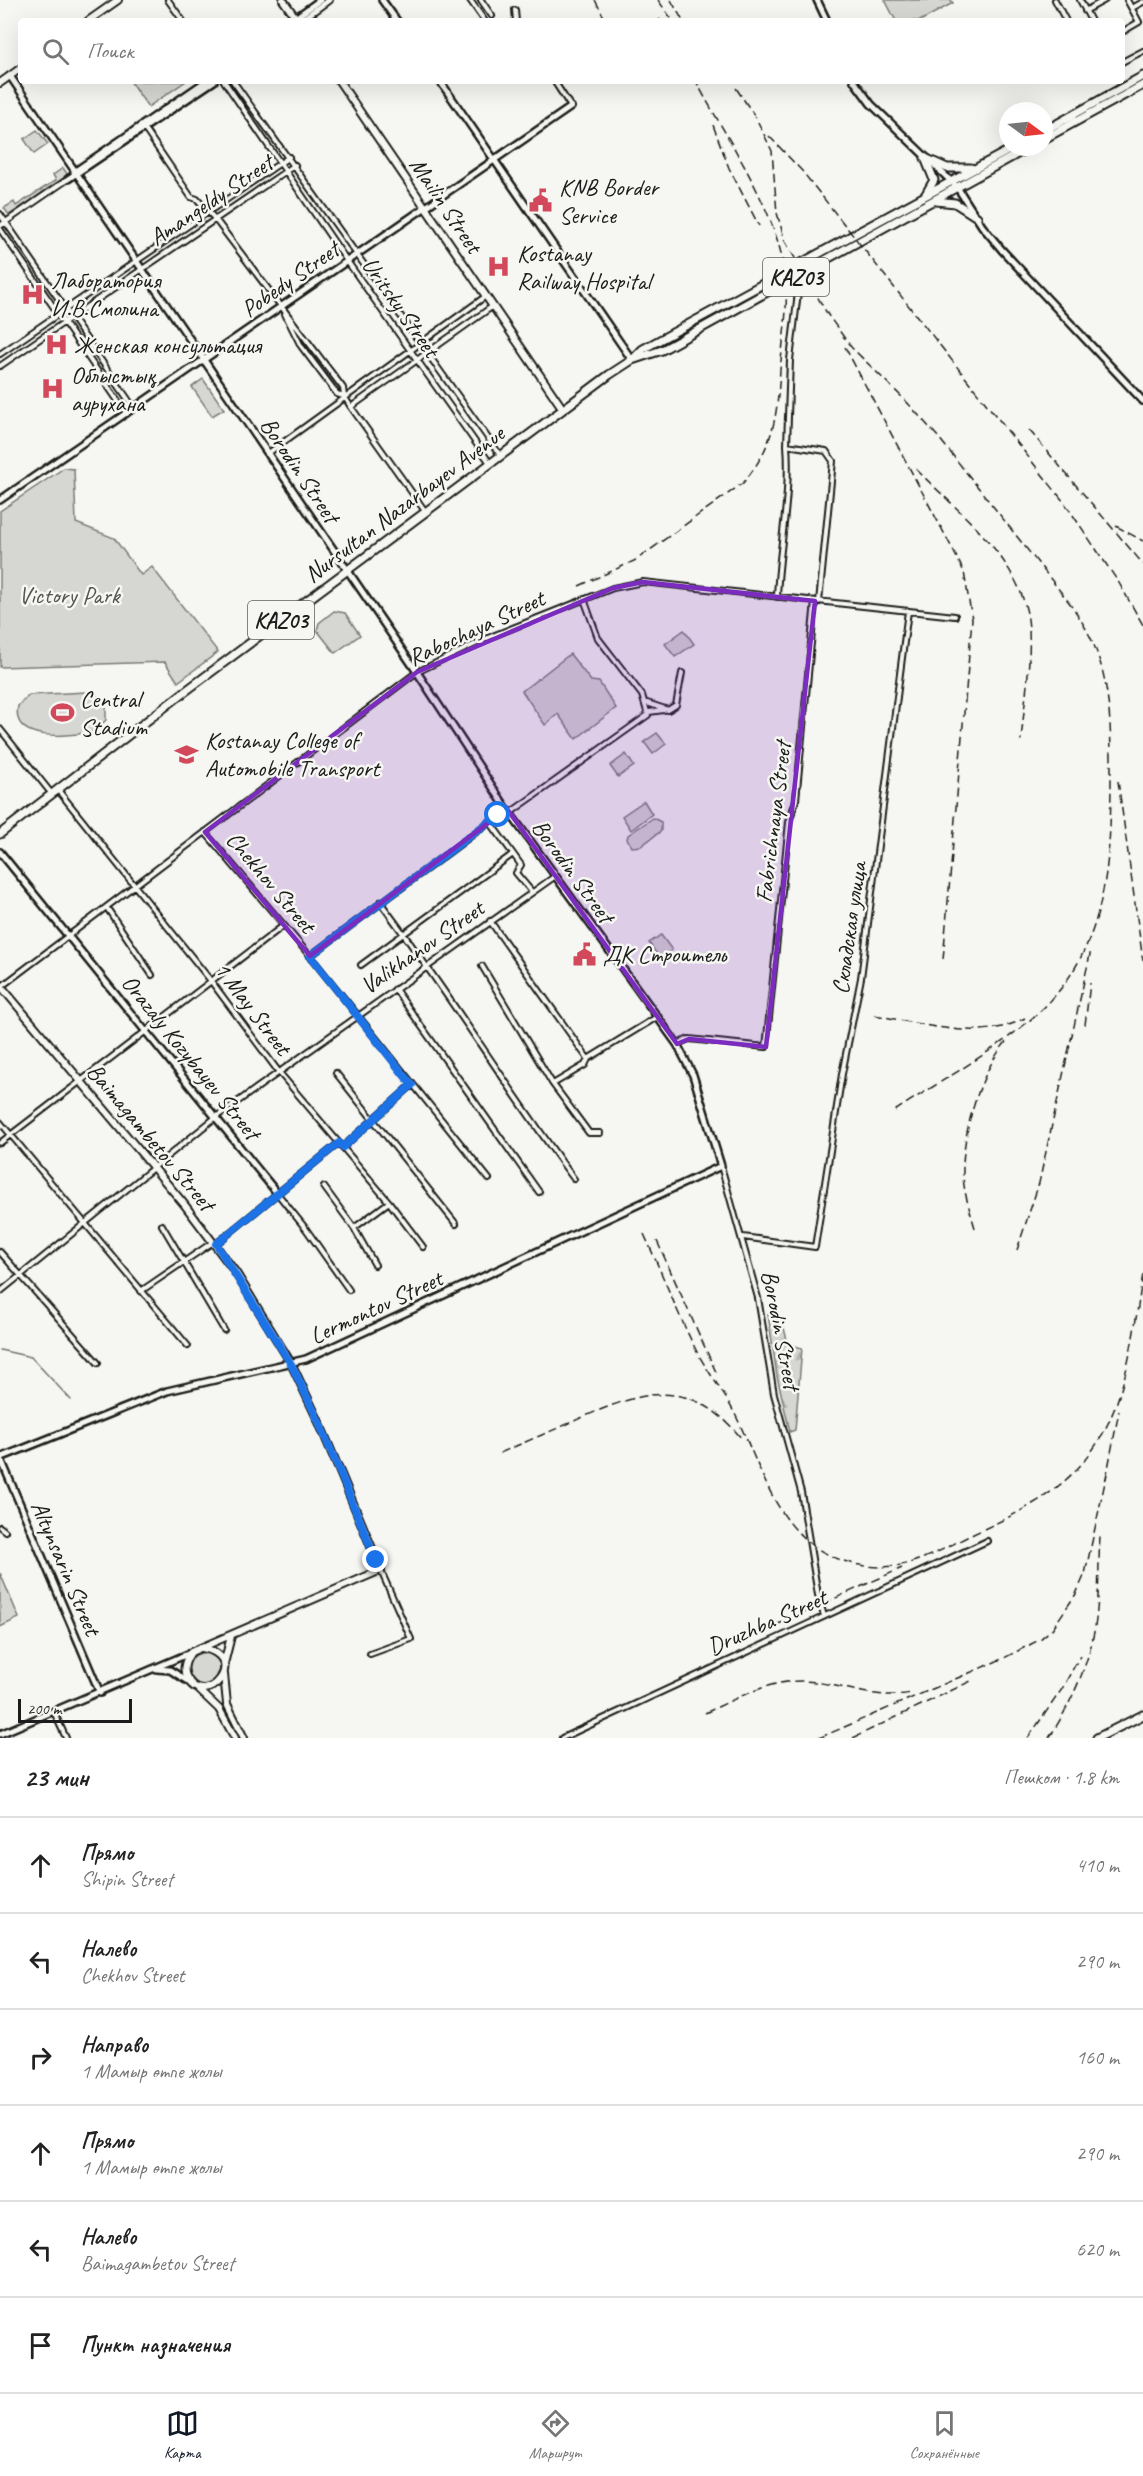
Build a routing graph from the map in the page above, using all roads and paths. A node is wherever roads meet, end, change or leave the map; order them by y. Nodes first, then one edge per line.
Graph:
1 (118, 0) edge
2 (168, 0) edge
3 (283, 0) edge
4 (329, 0) edge
5 (382, 0) edge
6 (470, 0) edge
7 (481, 0) edge
8 (817, 0) edge
9 (1055, 0) edge
10 (1080, 0) edge
11 (1105, 0) edge
12 (1127, 0) edge
13 (1143, 2) edge
14 (319, 3) edge
15 (1132, 8) junction
16 (515, 10) dead end
17 (1086, 11) junction
18 (492, 16) dead end
19 (92, 18) edge
20 (181, 18) edge
21 (295, 18) edge
22 (299, 18) edge
23 (395, 18) edge
24 (483, 18) edge
25 (516, 18) edge
26 (826, 18) edge
27 (1064, 18) edge
28 (1090, 18) edge
29 (1125, 30) edge
30 (1143, 51) edge
31 (1125, 61) edge
32 (18, 70) edge
33 (10, 76) junction
34 (1143, 76) edge
35 (0, 82) edge
36 (202, 84) edge
37 (209, 84) edge
38 (226, 84) edge
39 (235, 84) edge
40 (341, 84) edge
41 (442, 84) edge
42 (556, 84) edge
43 (856, 84) edge
44 (1143, 85) edge
45 (571, 107) joint
46 (142, 126) junction
47 (1053, 126) edge
48 (1053, 135) edge
49 (999, 155) edge
50 (1012, 156) edge
51 (289, 157) junction
52 (925, 159) junction
53 (495, 160) junction
54 (280, 163) junction
55 (295, 165) junction
56 (979, 166) junction
57 (285, 171) junction
58 (76, 173) junction
59 (68, 179) joint
60 (955, 184) junction
61 (925, 195) junction
62 (933, 201) junction
63 (426, 207) junction
64 (207, 213) junction
65 (0, 214) edge
66 (977, 217) junction
67 (215, 219) junction
68 (6, 222) junction
69 (0, 228) edge
70 (356, 255) junction
71 (30, 257) junction
72 (136, 261) junction
73 (347, 261) junction
74 (22, 262) junction
75 (142, 269) junction
76 (800, 274) junction
77 (786, 282) junction
78 (486, 296) junction
79 (796, 297) junction
80 (280, 306) junction
81 (493, 306) junction
82 (66, 309) junction
83 (285, 313) junction
84 (58, 314) junction
85 (72, 317) junction
86 (64, 322) junction
87 (420, 342) junction
88 (409, 350) junction
89 (427, 352) junction
90 (0, 354) edge
91 (203, 360) junction
92 (416, 360) junction
93 (632, 360) junction
94 (0, 365) edge
95 (344, 396) junction
96 (1143, 401) edge
97 (351, 406) junction
98 (135, 409) junction
99 (563, 409) junction
100 (127, 415) junction
101 (787, 445) junction
102 (267, 454) junction
103 (501, 456) junction
104 (490, 464) junction
105 (0, 500) edge
106 (426, 512) junction
107 (347, 571) junction
108 (777, 597) junction
109 (584, 599) junction
110 (817, 601) junction
111 (908, 611) junction
112 (956, 616) dead end
113 (417, 672) junction
114 (682, 673) dead end
115 (647, 703) junction
116 (668, 710) junction
117 (649, 712) junction
118 (0, 729) edge
119 (54, 792) junction
120 (508, 811) junction
121 (490, 822) junction
122 (205, 832) junction
123 (0, 834) edge
124 (0, 852) edge
125 (513, 854) junction
126 (554, 876) junction
127 (135, 887) junction
128 (532, 892) junction
129 (380, 902) junction
130 (107, 908) junction
131 (490, 921) junction
132 (283, 926) junction
133 (404, 933) junction
134 (70, 936) junction
135 (310, 956) junction
136 (361, 965) dead end
137 (428, 966) junction
138 (482, 966) dead end
139 (152, 975) dead end
140 (211, 981) junction
141 (0, 986) edge
142 (395, 989) junction
143 (357, 1015) junction
144 (657, 1017) junction
145 (147, 1032) junction
146 (677, 1044) junction
147 (588, 1059) junction
148 (278, 1071) junction
149 (336, 1073) dead end
150 (80, 1081) junction
151 (553, 1084) junction
152 (412, 1085) junction
153 (216, 1117) junction
154 (371, 1120) junction
155 (0, 1122) edge
156 (600, 1133) dead end
157 (11, 1135) junction
158 (0, 1143) edge
159 (339, 1143) junction
160 (343, 1147) junction
161 (722, 1166) junction
162 (153, 1168) junction
163 (489, 1179) dead end
164 (574, 1179) dead end
165 (324, 1187) dead end
166 (540, 1192) dead end
167 (277, 1193) junction
168 (389, 1202) junction
169 (85, 1223) junction
170 (456, 1224) dead end
171 (162, 1225) dead end
172 (354, 1228) junction
173 (743, 1237) junction
174 (215, 1243) junction
175 (423, 1247) dead end
176 (0, 1252) edge
177 (185, 1262) junction
178 (375, 1265) dead end
179 (20, 1275) junction
180 (349, 1290) dead end
181 (141, 1291) junction
182 (0, 1292) edge
183 (224, 1330) dead end
184 (188, 1346) dead end
185 (98, 1363) dead end
186 (291, 1364) junction
187 (0, 1458) edge
188 (0, 1527) edge
189 (5, 1531) dead end
190 (987, 1541) dead end
191 (381, 1570) junction
192 (824, 1616) junction
193 (231, 1636) junction
194 (202, 1648) junction
195 (191, 1652) junction
196 (370, 1654) dead end
197 (224, 1664) junction
198 (156, 1669) junction
199 (224, 1674) junction
200 (189, 1682) junction
201 (196, 1688) junction
202 (100, 1693) junction
203 (54, 1712) junction
204 (1143, 1715) edge
205 (0, 1734) edge
206 (66, 1738) edge
207 (235, 1738) edge
208 (244, 1738) edge
209 (562, 1738) edge
210 (1097, 1738) edge

1 - 19 main road
2 - 20 street
3 - 21 main road
4 - 14 street
5 - 23 street
6 - 24 street
7 - 18 street
8 - 26 street
9 - 27 street
10 - 17 street
11 - 17 street
12 - 15 street
13 - 15 street
14 - 22 street
15 - 29 street
16 - 25 street
17 - 28 street
30 - 31 street
32 - 33 main road
33 - 35 main road
33 - 58 street, Borodin Street
34 - 47 main road
36 - 46 street
37 - 46 street
38 - 54 street, Uritsky Street
39 - 51 street, Uritsky Street
40 - 63 main road, Mailin Street
41 - 53 street
42 - 45 street
43 - 52 street
44 - 48 main road
45 - 53 street, Pobedy Street
46 - 58 street
46 - 64 street
49 - 56 main road, KАZ03
50 - 60 main road, Nursultan Nazarbayev Avenue / KАZ03
51 - 54 street, Amangeldy Street
51 - 55 street, Uritsky Street
52 - 56 main road
52 - 60 street
52 - 61 main road
53 - 63 street, Pobedy Street
53 - 93 street
54 - 57 street, Uritsky Street
54 - 64 street, Amangeldy Street
55 - 57 street, Amangeldy Street
55 - 70 street, Uritsky Street
56 - 60 main road, KАZ03
57 - 67 street, Amangeldy Street
57 - 73 street, Uritsky Street
58 - 59 street
58 - 72 street, Borodin Street
59 - 68 street
60 - 61 main road, Nursultan Nazarbayev Avenue / KАZ03
60 - 62 main road, Nursultan Nazarbayev Avenue / KАZ03
60 - 66 street
61 - 93 main road, Nursultan Nazarbayev Avenue / KАZ03
62 - 66 main road
62 - 76 main road, Nursultan Nazarbayev Avenue / KАZ03
63 - 70 street, Pobedy Street
63 - 78 main road, Mailin Street
64 - 67 street
64 - 72 street, Amangeldy Street
65 - 68 street
66 - 96 street
67 - 75 street, Amangeldy Street
67 - 80 street
68 - 69 street
68 - 71 street
69 - 74 street
70 - 73 street, Pobedy Street
70 - 87 street, Uritsky Street
71 - 74 street
71 - 82 street
72 - 75 street, Borodin Street
72 - 82 street, Amangeldy Street
73 - 80 street, Pobedy Street
73 - 88 street, Uritsky Street
74 - 84 street
75 - 85 street, Amangeldy Street
75 - 91 street, Borodin Street
76 - 77 main road, Nursultan Nazarbayev Avenue / KАZ03
76 - 79 street
77 - 79 street
77 - 93 main road, Nursultan Nazarbayev Avenue / KАZ03
78 - 81 main road, Mailin Street
78 - 87 street
79 - 101 street
80 - 83 street
80 - 91 street, Pobedy Street
81 - 89 street
81 - 99 main road, Mailin Street
82 - 84 street, Amangeldy Street
82 - 85 street
83 - 95 street
83 - 95 street
84 - 86 street
84 - 90 street, Amangeldy Street
85 - 86 street, Amangeldy Street
85 - 98 street
86 - 94 street, Amangeldy Street
86 - 100 street
87 - 88 street
87 - 89 street, Uritsky Street
88 - 92 street, Uritsky Street
88 - 95 street
89 - 92 street
89 - 103 street, Uritsky Street
91 - 98 street, Pobedy Street
91 - 102 street, Borodin Street
92 - 97 street
92 - 104 street, Uritsky Street
93 - 99 main road, Nursultan Nazarbayev Avenue / KАZ03
95 - 97 street
95 - 102 street
97 - 106 street
98 - 100 street, Pobedy Street
99 - 103 main road, Nursultan Nazarbayev Avenue / KАZ03
100 - 105 street, Pobedy Street
101 - 108 street
101 - 110 street, Fabrichnaya Street
102 - 107 street, Borodin Street
103 - 104 main road, Nursultan Nazarbayev Avenue / KАZ03
104 - 106 main road, Nursultan Nazarbayev Avenue / KАZ03
106 - 107 main road, Nursultan Nazarbayev Avenue / KАZ03
107 - 113 street, Borodin Street
107 - 119 main road, Nursultan Nazarbayev Avenue / KАZ03
108 - 109 street, Rabochaya Street
108 - 110 street, Rabochaya Street
109 - 113 street, Rabochaya Street
109 - 115 street
110 - 111 street, Rabochaya Street
110 - 146 street, Fabrichnaya Street
111 - 112 street, Rabochaya Street
111 - 173 street, Складская улица
113 - 120 street, Borodin Street
113 - 122 street, Rabochaya Street
114 - 116 street
115 - 116 street
115 - 117 street
116 - 117 street
117 - 120 street
118 - 119 street, 1 May Street
119 - 123 main road, Nursultan Nazarbayev Avenue / KАZ03
119 - 127 street, 1 May Street
120 - 121 street
120 - 126 street, Borodin Street
121 - 125 street
121 - 129 street
122 - 127 street, Rabochaya Street
122 - 132 street, Chekhov Street
124 - 134 street, Orazaly Kozybayev Street
125 - 128 street
125 - 133 street
126 - 128 street, Valikhanov Street
126 - 144 street, Borodin Street
127 - 130 street, Rabochaya Street
127 - 140 street, 1 May Street
128 - 131 street, Valikhanov Street
129 - 133 street
129 - 135 street
130 - 134 street, Rabochaya Street
130 - 139 street
131 - 137 street, Valikhanov Street
131 - 147 street
132 - 135 street, Chekhov Street
132 - 140 street
133 - 136 street
133 - 137 street
134 - 141 street, Rabochaya Street
134 - 145 street, Orazaly Kozybayev Street
135 - 143 street, Chekhov Street
137 - 142 street, Valikhanov Street
137 - 164 street
138 - 151 street
140 - 145 street
140 - 148 street, 1 May Street
141 - 150 main road, Baimagambetov Street
142 - 143 street, Valikhanov Street
142 - 166 street
143 - 148 street, Valikhanov Street
143 - 152 street, Chekhov Street
144 - 146 street, Borodin Street
144 - 147 street
145 - 150 street
145 - 153 street, Orazaly Kozybayev Street
146 - 161 street, Borodin Street
147 - 151 street
148 - 153 street, Valikhanov Street
148 - 159 street, 1 May Street
149 - 154 street
150 - 157 street
150 - 162 main road, Baimagambetov Street
151 - 156 street
152 - 154 street
152 - 163 street, Chekhov Street
153 - 162 street, Valikhanov Street
153 - 167 street, Orazaly Kozybayev Street
154 - 160 street
154 - 170 street
155 - 157 street
157 - 158 street
157 - 169 street
159 - 160 street, 1 May Street
159 - 167 street
160 - 168 street, 1 May Street
161 - 173 street, Borodin Street
161 - 186 street, Lermontov Street
162 - 169 street, Valikhanov Street
162 - 174 main road, Baimagambetov Street
165 - 172 street
167 - 174 street
167 - 180 street, Orazaly Kozybayev Street
168 - 172 street
168 - 175 street, 1 May Street
169 - 179 street, Valikhanov Street
169 - 181 street
171 - 177 street
172 - 178 street
173 - 192 street, Borodin Street
174 - 177 street
174 - 186 main road, Baimagambetov Street
176 - 179 street
177 - 181 street
177 - 183 street
179 - 182 street, Valikhanov Street
179 - 185 street
181 - 184 street
186 - 187 street, Lermontov Street
186 - 191 main road, Baimagambetov Street
187 - 202 street, Altynsarin Street
188 - 189 street
190 - 192 street, Druzhba Street
191 - 193 main road
191 - 196 street, Baimagambetov Street
192 - 209 street, Druzhba Street
193 - 194 main road
193 - 197 main road
194 - 195 main road
194 - 197 main road
195 - 198 street
195 - 200 main road
197 - 199 main road
198 - 200 street
198 - 202 street
199 - 201 main road
199 - 208 main road
200 - 201 main road
201 - 207 main road
202 - 203 street
203 - 205 street
203 - 206 street
204 - 210 main road

